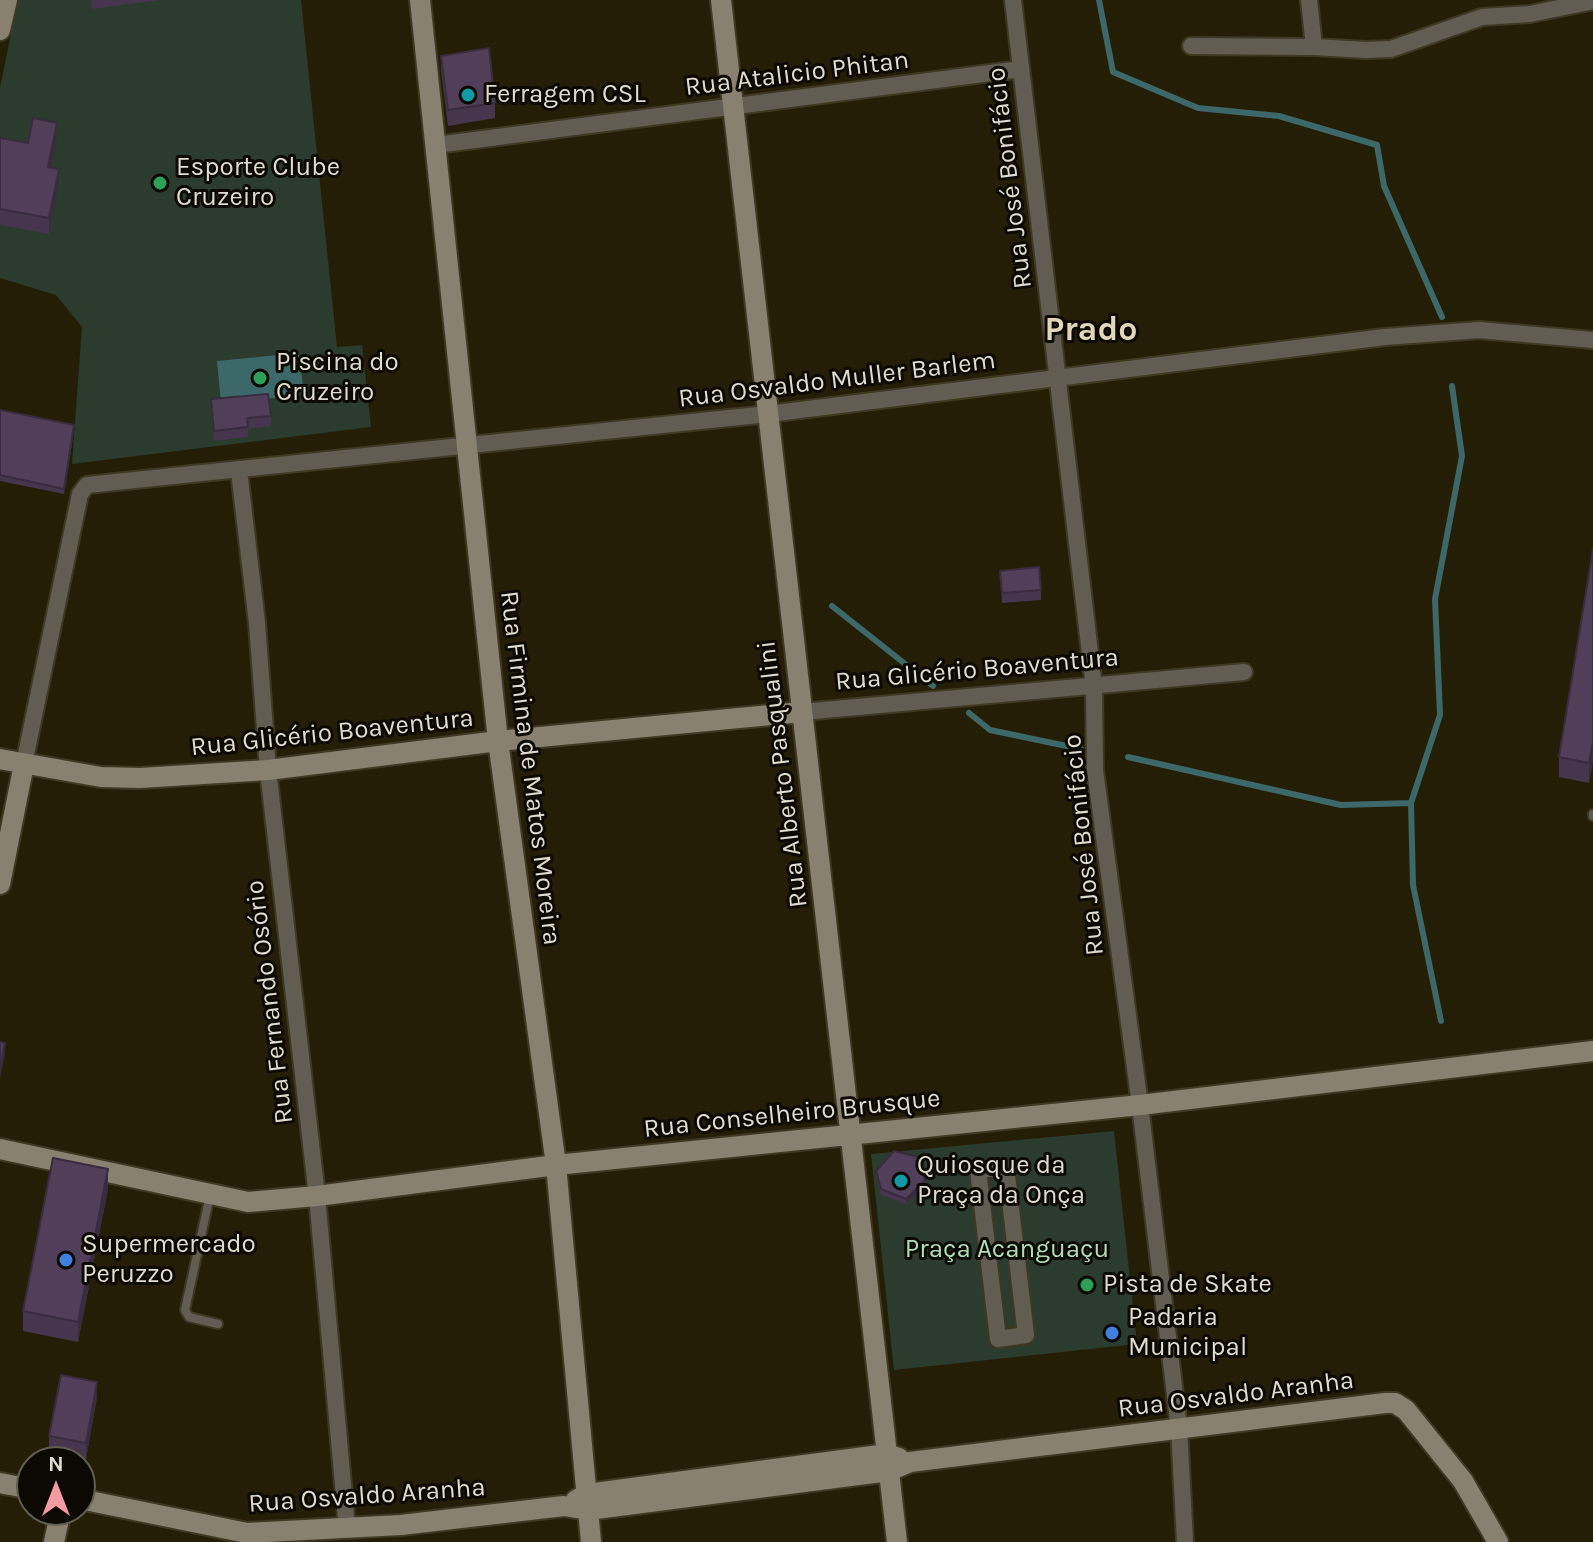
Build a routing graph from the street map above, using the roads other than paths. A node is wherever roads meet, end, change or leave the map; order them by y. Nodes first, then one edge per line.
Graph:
1 (7, 0) edge
2 (420, 0) edge
3 (721, 0) edge
4 (1013, 0) edge
5 (1309, 0) edge
6 (1593, 1) edge
7 (1529, 7) edge
8 (0, 30) edge
9 (1191, 46) dead end
10 (1314, 47) junction
11 (1021, 69) junction
12 (733, 107) junction
13 (436, 145) junction
14 (1593, 340) edge
15 (1059, 378) junction
16 (768, 414) junction
17 (466, 444) junction
18 (239, 471) junction
19 (1244, 672) dead end
20 (1094, 687) junction
21 (802, 712) junction
22 (498, 741) junction
23 (0, 759) edge
24 (24, 764) junction
25 (268, 770) junction
26 (0, 884) edge
27 (1593, 1051) edge
28 (1140, 1105) junction
29 (850, 1134) junction
30 (0, 1149) edge
31 (556, 1165) junction
32 (210, 1194) junction
33 (317, 1196) junction
34 (1013, 1221) junction
35 (985, 1224) junction
36 (1017, 1255) junction
37 (989, 1257) junction
38 (218, 1324) dead end
39 (1179, 1428) junction
40 (888, 1463) junction
41 (588, 1502) junction
42 (96, 1503) edge
43 (347, 1529) junction
44 (403, 1534) edge
45 (246, 1538) edge
46 (591, 1542) edge
47 (897, 1542) edge
48 (1185, 1542) edge
49 (1498, 1542) edge

1 - 8 street
2 - 13 street, Rua Firmina de Matos Moreira
3 - 12 street, Rua Alberto Pasqualini
4 - 11 street, Rua José Bonifácio
5 - 10 street
6 - 7 street
7 - 10 street
9 - 10 street
11 - 12 street, Rua Atalicio Phitan
11 - 15 street, Rua José Bonifácio
12 - 13 street, Rua Atalicio Phitan
12 - 16 street, Rua Alberto Pasqualini
13 - 17 street, Rua Firmina de Matos Moreira
14 - 15 street, Rua Osvaldo Muller Barlem
15 - 16 street, Rua Osvaldo Muller Barlem
15 - 20 street, Rua José Bonifácio
16 - 17 street, Rua Osvaldo Muller Barlem
16 - 21 street, Rua Alberto Pasqualini
17 - 18 street, Rua Osvaldo Muller Barlem
17 - 22 street, Rua Firmina de Matos Moreira
18 - 24 street, Rua Osvaldo Muller Barlem
18 - 25 street, Rua Fernando Osório
19 - 20 street, Rua Glicério Boaventura
20 - 21 street, Rua Glicério Boaventura
20 - 28 street, Rua José Bonifácio
21 - 22 street, Rua Glicério Boaventura
21 - 29 street, Rua Alberto Pasqualini
22 - 25 street, Rua Glicério Boaventura
22 - 31 street, Rua Firmina de Matos Moreira
23 - 24 street, Rua Glicério Boaventura
24 - 25 street, Rua Glicério Boaventura
24 - 26 street
25 - 33 street, Rua Fernando Osório
27 - 28 street, Rua Conselheiro Brusque
28 - 29 street, Rua Conselheiro Brusque
28 - 39 street, Rua José Bonifácio
29 - 31 street, Rua Conselheiro Brusque
29 - 40 street, Rua Alberto Pasqualini
30 - 32 street, Rua Conselheiro Brusque
31 - 33 street, Rua Conselheiro Brusque
31 - 41 street, Rua Firmina de Matos Moreira
32 - 33 street, Rua Conselheiro Brusque
32 - 38 lane
33 - 43 street, Rua Fernando Osório
34 - 35 street
34 - 35 street
34 - 36 street
35 - 37 street
36 - 37 street
36 - 37 street
39 - 40 street, Rua Osvaldo Aranha
39 - 48 street, Rua José Bonifácio
39 - 49 street, Rua Osvaldo Aranha
40 - 41 street, Rua Osvaldo Aranha
40 - 47 street, Rua Alberto Pasqualini
41 - 44 street, Rua Osvaldo Aranha
41 - 46 street, Rua Firmina de Matos Moreira
42 - 45 street, Rua Osvaldo Aranha
43 - 44 street, Rua Osvaldo Aranha
43 - 45 street, Rua Osvaldo Aranha

